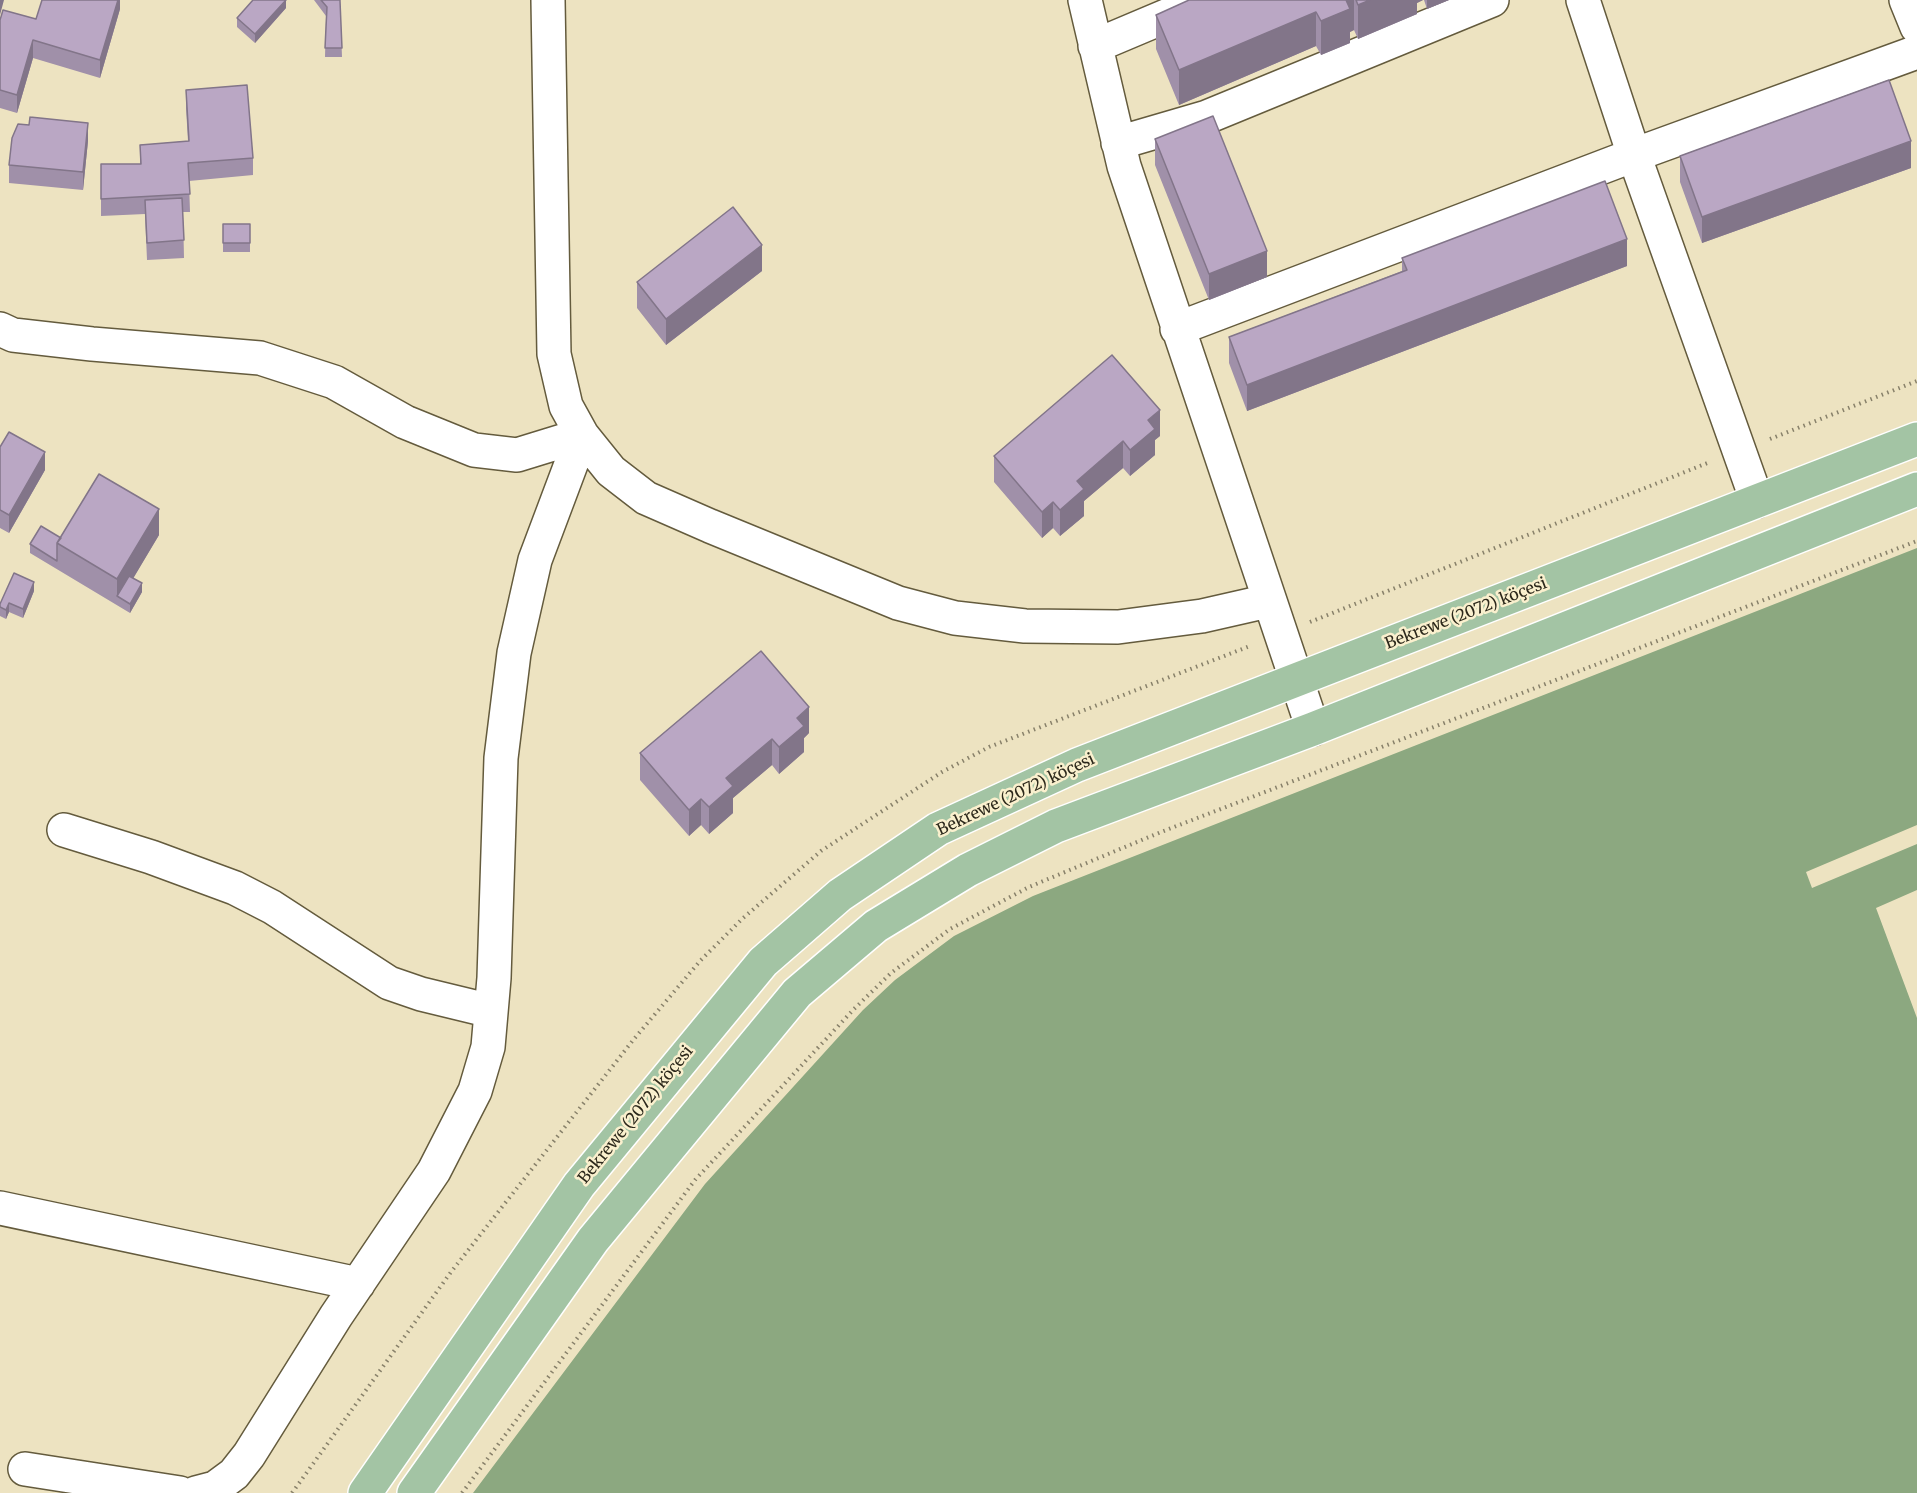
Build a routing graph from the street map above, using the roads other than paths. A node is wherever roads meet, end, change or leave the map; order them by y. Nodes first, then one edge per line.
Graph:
1 (548, 0) edge
2 (1085, 0) edge
3 (1204, 0) edge
4 (1492, 0) edge
5 (1583, 0) edge
6 (1906, 0) edge
7 (1917, 27) edge
8 (1095, 46) junction
9 (1917, 52) edge
10 (1118, 143) junction
11 (1634, 154) junction
12 (0, 328) edge
13 (1177, 329) junction
14 (582, 435) junction
15 (1917, 439) edge
16 (1917, 489) edge
17 (1756, 501) junction
18 (1268, 601) junction
19 (1296, 680) junction
20 (1312, 729) junction
21 (64, 830) dead end
22 (491, 1011) junction
23 (0, 1208) edge
24 (358, 1284) junction
25 (25, 1469) dead end
26 (180, 1493) edge
27 (196, 1493) edge
28 (365, 1493) edge
29 (414, 1493) edge

1 - 14 street
2 - 8 street
3 - 8 street
4 - 10 street
5 - 11 street
6 - 7 street
8 - 10 street
9 - 11 street
10 - 13 street
11 - 13 street
11 - 17 street
12 - 14 street
13 - 18 street
14 - 18 street
14 - 22 street
15 - 17 main road, Bekrewe (2072) köçesi
16 - 20 main road
17 - 19 main road, Bekrewe (2072) köçesi
18 - 19 street
19 - 20 street
19 - 28 main road, Bekrewe (2072) köçesi
20 - 29 main road
21 - 22 street
22 - 24 street
23 - 24 street
24 - 27 street
25 - 26 street

